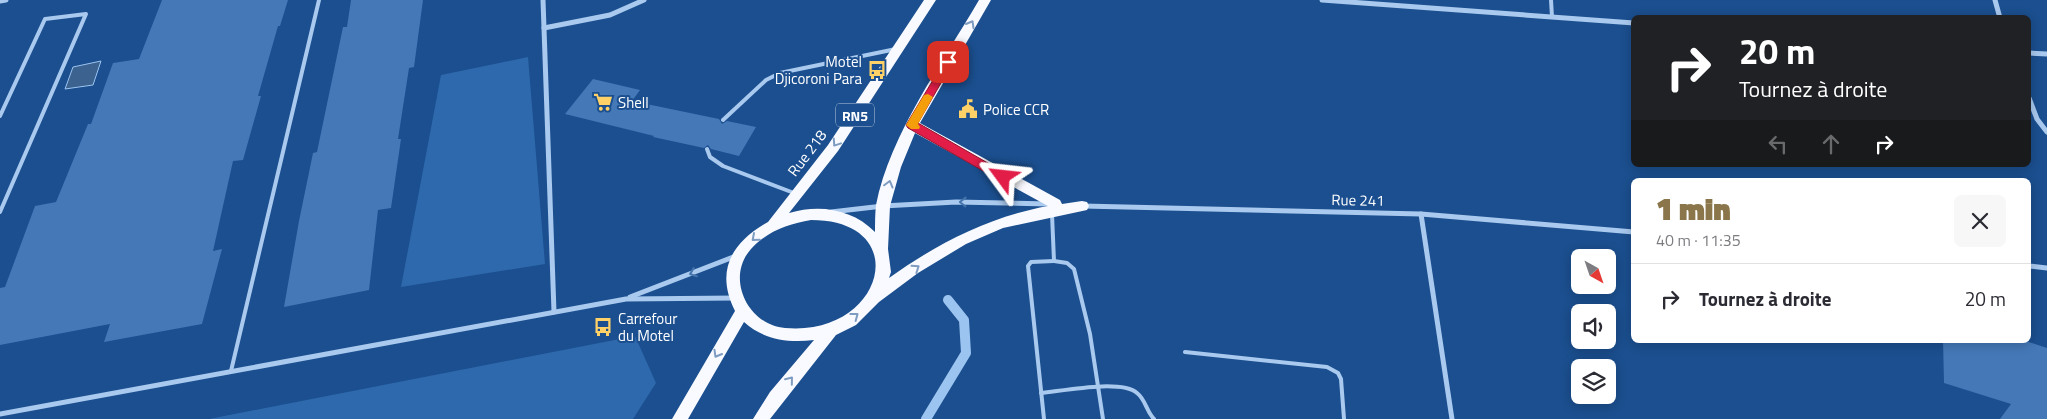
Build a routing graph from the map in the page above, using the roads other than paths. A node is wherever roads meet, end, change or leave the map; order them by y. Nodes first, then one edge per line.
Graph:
1 (6, 0) edge
2 (319, 0) edge
3 (543, 0) edge
4 (644, 0) edge
5 (930, 0) edge
6 (985, 0) edge
7 (1322, 0) edge
8 (1551, 0) edge
9 (1995, 0) edge
10 (0, 1) edge
11 (1999, 15) edge
12 (1552, 17) junction
13 (1631, 23) edge
14 (544, 28) junction
15 (898, 48) junction
16 (2031, 53) edge
17 (2047, 54) edge
18 (2031, 103) edge
19 (0, 116) edge
20 (723, 120) dead end
21 (912, 125) junction
22 (2047, 132) edge
23 (707, 148) dead end
24 (797, 194) junction
25 (883, 206) junction
26 (1082, 206) joint
27 (1053, 208) junction
28 (0, 212) edge
29 (815, 214) junction
30 (1421, 214) junction
31 (773, 224) junction
32 (1631, 232) edge
33 (880, 249) junction
34 (739, 255) junction
35 (1054, 261) junction
36 (2031, 266) edge
37 (2047, 268) edge
38 (875, 296) junction
39 (626, 299) junction
40 (739, 305) junction
41 (554, 312) junction
42 (830, 331) junction
43 (1185, 352) dead end
44 (232, 371) junction
45 (1098, 388) junction
46 (1042, 393) junction
47 (0, 414) edge
48 (680, 419) edge
49 (761, 419) edge
50 (1044, 419) edge
51 (1103, 419) edge
52 (1154, 419) edge
53 (1344, 419) edge
54 (1452, 419) edge

1 - 10 street
2 - 44 lane
3 - 14 street
4 - 14 street
5 - 15 highway, Rue 218 / RN5
21 -> 6 highway, RN5
7 - 12 street
8 - 12 lane
9 - 11 street
12 - 13 street
14 - 41 street
15 - 20 lane
15 -> 24 highway, Rue 218 / RN5
16 - 17 street
18 - 22 street
19 - 28 lane
25 -> 21 highway, RN5
21 - 27 highway
23 - 24 lane
24 - 31 highway, Rue 218 / RN5
27 -> 25 street
25 - 29 street
25 - 33 highway, RN5
26 - 27 highway
26 - 30 street, Rue 241
27 - 35 lane
38 -> 27 highway
29 - 31 highway, RN5
29 - 33 highway, RN5
30 - 32 street, Rue 241
30 - 54 street
31 -> 34 highway, RN5
33 - 38 highway, RN5
34 -> 39 street
34 - 40 highway, RN5
35 - 45 lane
35 - 46 lane
36 - 37 street
42 -> 38 highway, RN5
39 - 40 street
39 - 41 street
40 - 42 highway, RN5
40 -> 48 highway
41 - 44 street
49 -> 42 highway, RN5
43 - 53 lane
44 - 47 street
45 - 46 lane
45 - 51 lane
45 - 52 lane
46 - 50 lane

